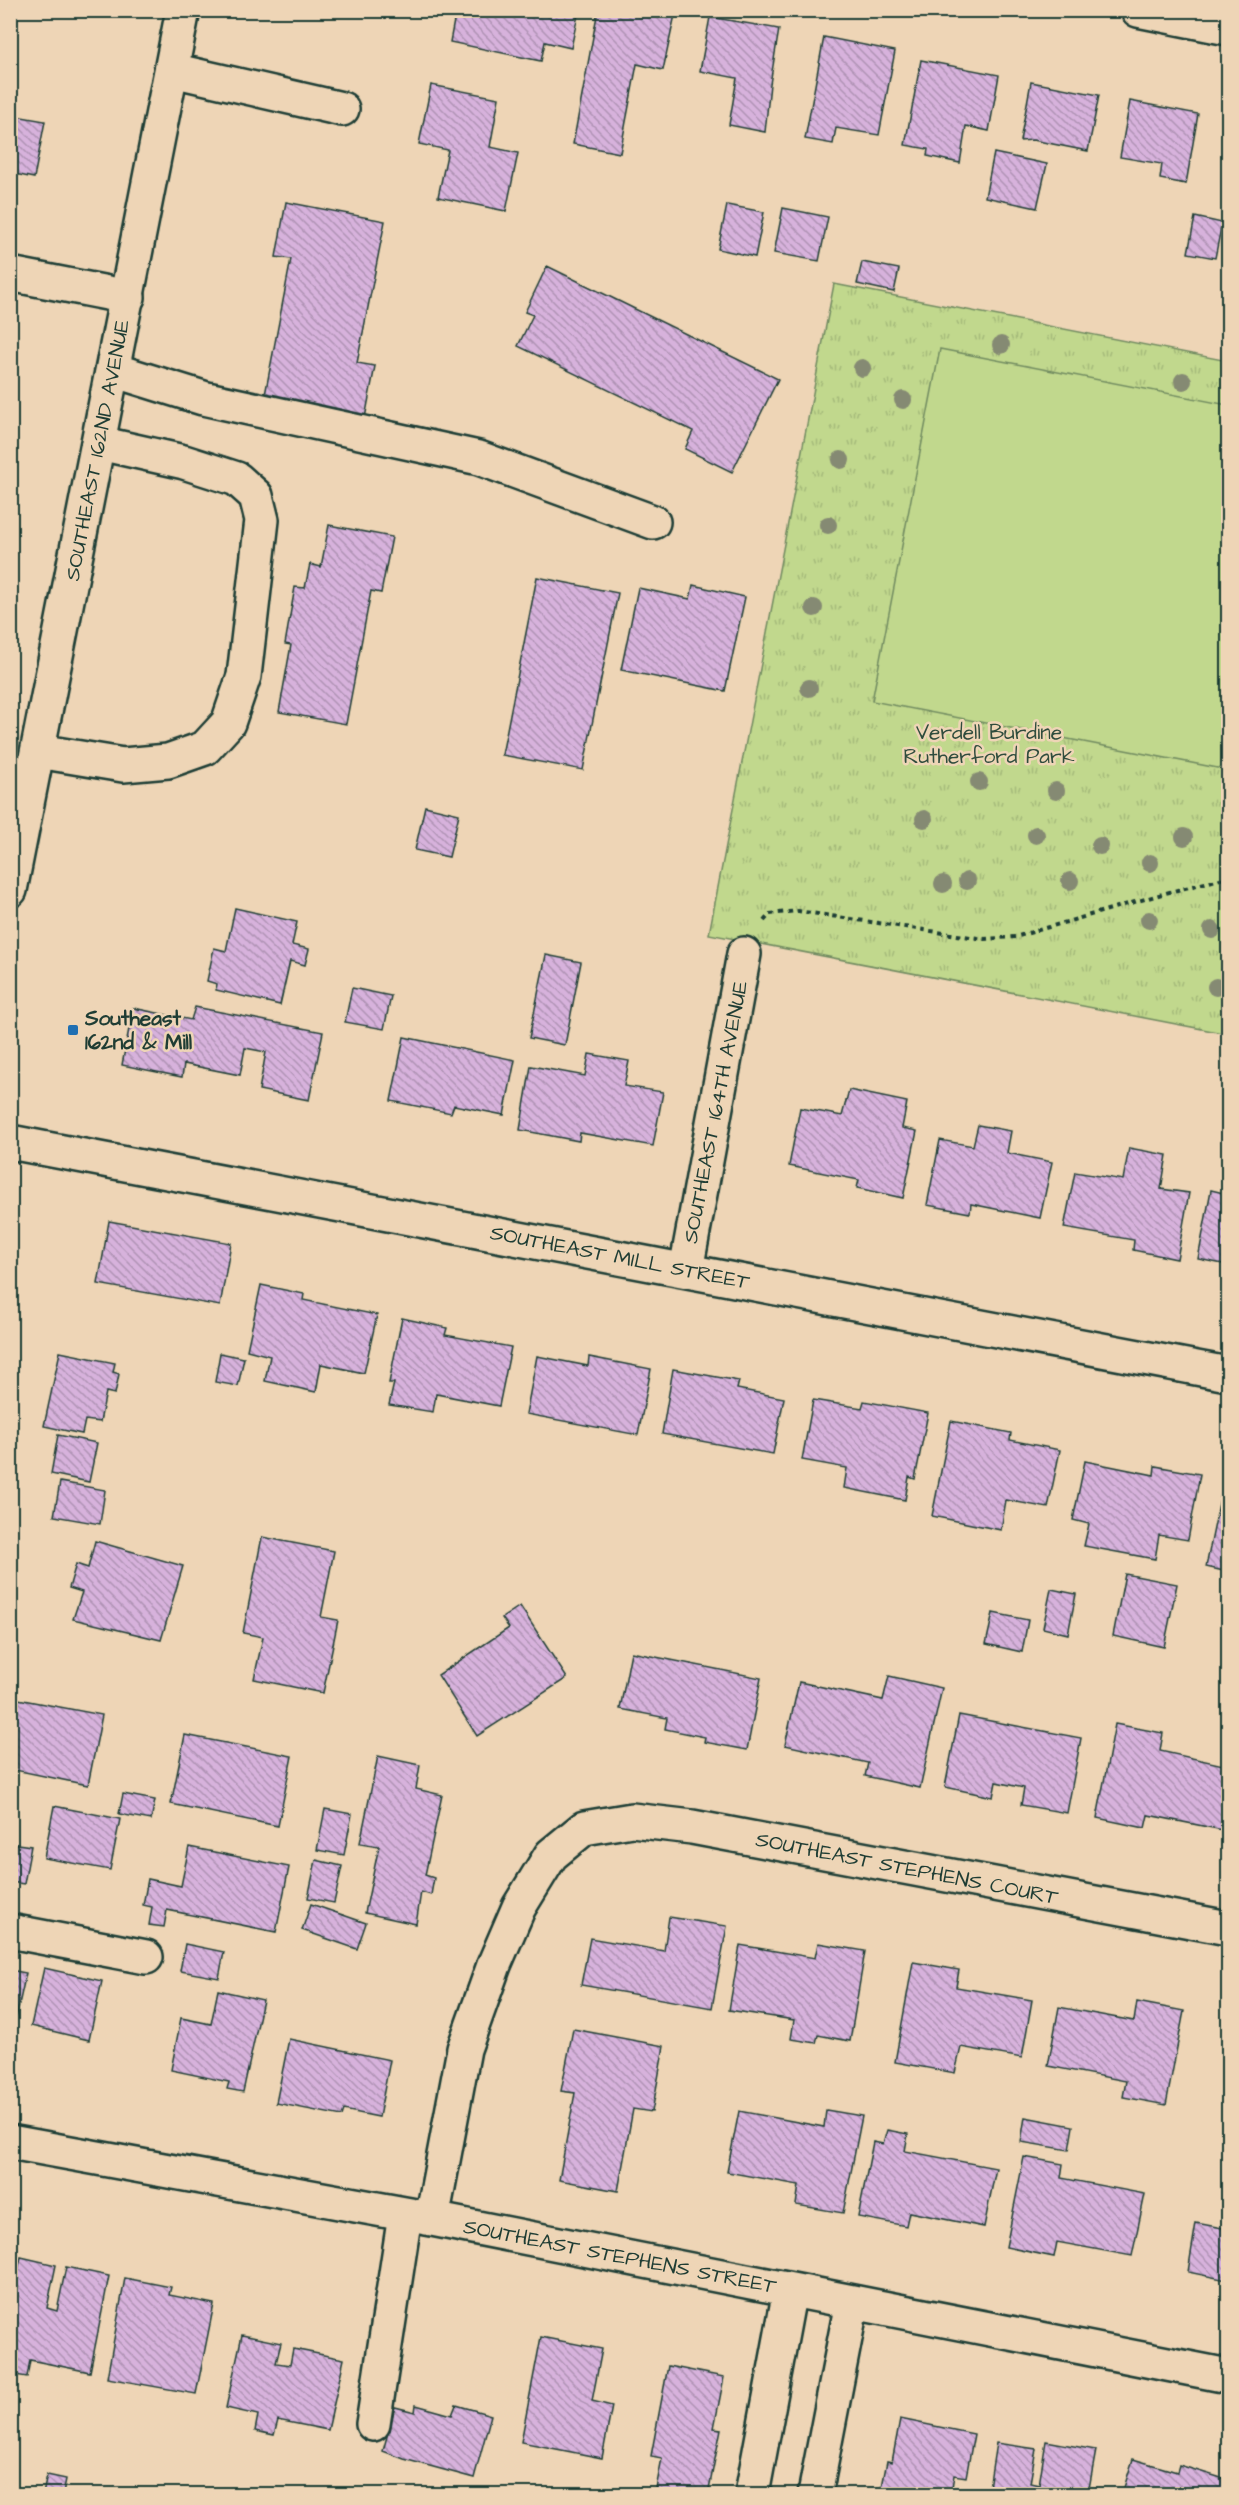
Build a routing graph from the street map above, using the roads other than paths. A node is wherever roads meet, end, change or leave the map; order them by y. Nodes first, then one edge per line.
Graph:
1 (183, 10) edge
2 (1138, 10) edge
3 (1228, 28) edge
4 (172, 70) junction
5 (342, 109) dead end
6 (10, 274) edge
7 (128, 297) junction
8 (113, 370) junction
9 (99, 443) junction
10 (653, 522) dead end
11 (38, 751) junction
12 (10, 890) edge
13 (744, 954) road end
14 (10, 1142) edge
15 (686, 1270) junction
16 (1228, 1374) edge
17 (1228, 1929) edge
18 (10, 1931) edge
19 (146, 1957) dead end
20 (10, 2142) edge
21 (418, 2217) junction
22 (790, 2290) junction
23 (852, 2302) junction
24 (1228, 2376) edge
25 (373, 2424) dead end
26 (752, 2494) edge
27 (815, 2494) edge

1 - 4 street, SOUTHEAST 162ND AVENUE
2 - 3 street
4 - 5 street
4 - 7 street, SOUTHEAST 162ND AVENUE
6 - 7 street
7 - 8 street, SOUTHEAST 162ND AVENUE
8 - 9 street, SOUTHEAST 162ND AVENUE
8 - 10 street
9 - 11 street, SOUTHEAST 162ND AVENUE
9 - 11 street
11 - 12 street, SOUTHEAST 162ND AVENUE
13 - 15 street, SOUTHEAST 164TH AVENUE
14 - 15 street, SOUTHEAST MILL STREET
15 - 16 street, SOUTHEAST MILL STREET
17 - 21 street, SOUTHEAST STEPHENS COURT
18 - 19 street
20 - 21 street, SOUTHEAST STEPHENS STREET
21 - 22 street, SOUTHEAST STEPHENS STREET
21 - 25 street
22 - 23 street, SOUTHEAST STEPHENS STREET
22 - 26 street
23 - 24 street, SOUTHEAST STEPHENS STREET
23 - 27 street

